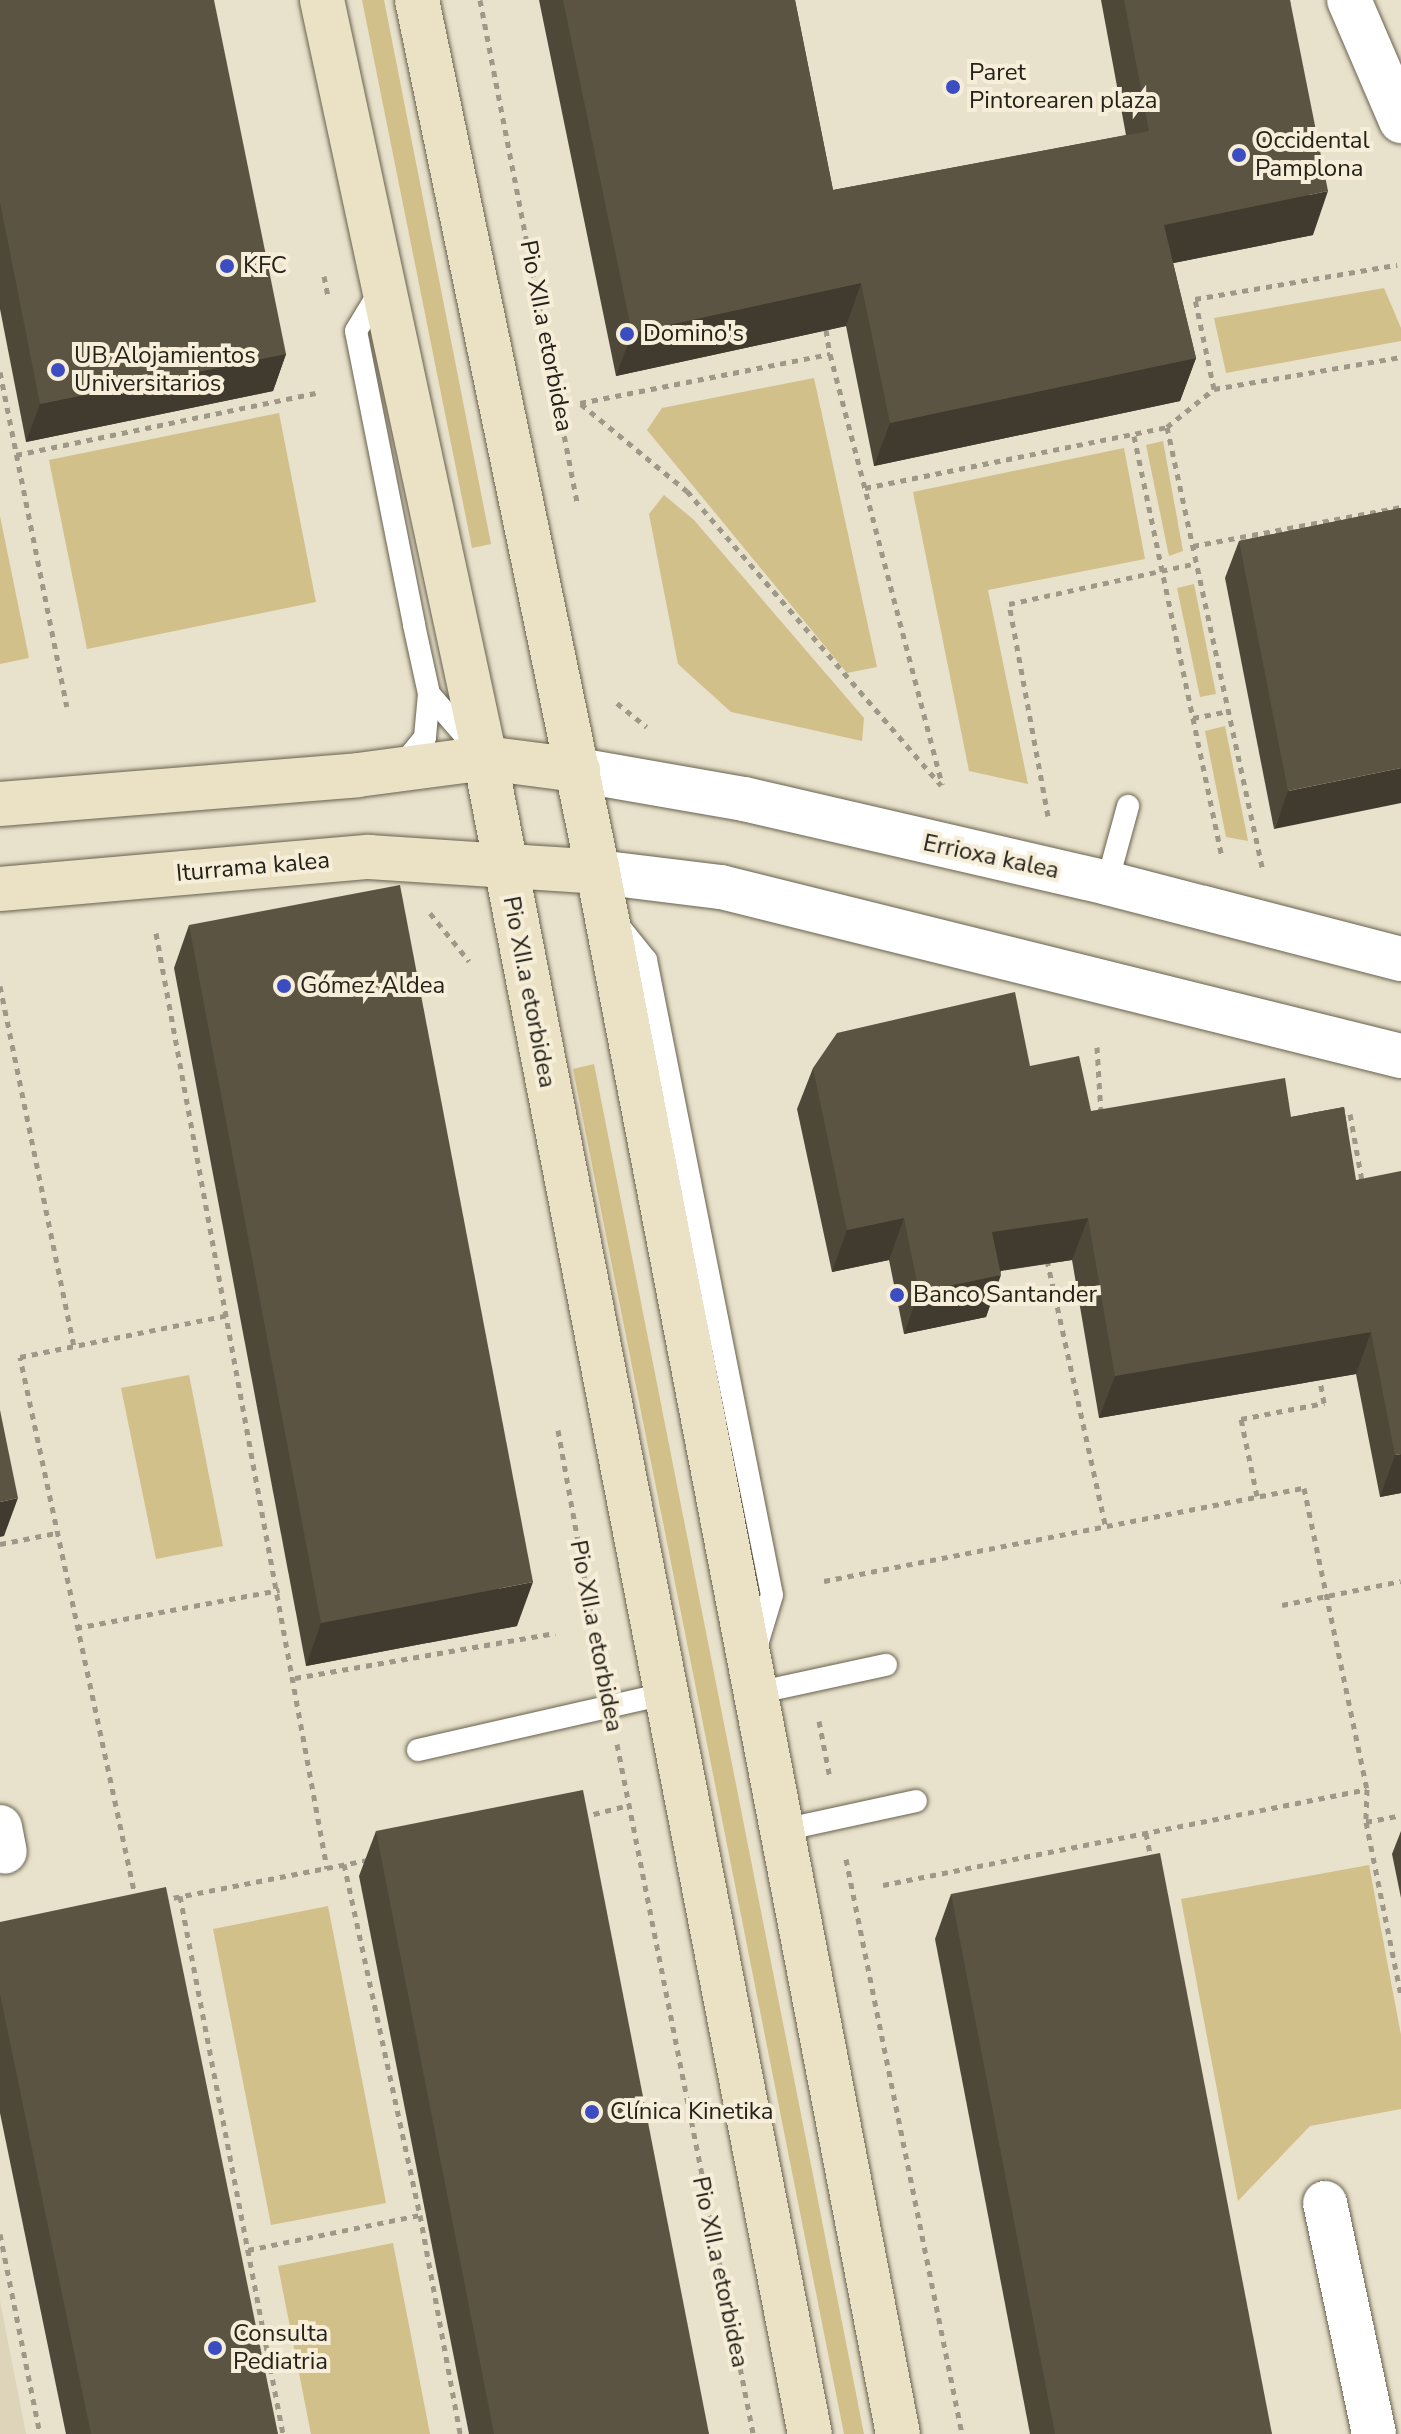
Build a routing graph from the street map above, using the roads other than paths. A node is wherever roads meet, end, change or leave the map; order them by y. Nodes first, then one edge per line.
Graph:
1 (322, 0) edge
2 (417, 0) edge
3 (1349, 0) edge
4 (1401, 121) edge
5 (382, 287) junction
6 (429, 694) junction
7 (485, 758) junction
8 (401, 767) junction
9 (578, 770) junction
10 (0, 804) edge
11 (1128, 806) dead end
12 (505, 869) junction
13 (1107, 883) junction
14 (0, 889) edge
15 (602, 891) junction
16 (1401, 959) edge
17 (1401, 1056) edge
18 (886, 1665) dead end
19 (753, 1679) junction
20 (665, 1694) junction
21 (418, 1750) dead end
22 (916, 1801) dead end
23 (783, 1830) junction
24 (1325, 2203) dead end
25 (810, 2434) edge
26 (898, 2434) edge
27 (1374, 2434) edge

1 - 5 main road, Pio XII.a etorbidea
2 - 9 main road
3 - 4 street
5 - 6 lane
5 - 7 main road, Pio XII.a etorbidea
6 - 7 lane
6 - 8 lane
7 - 8 main road
7 - 9 main road
7 - 12 main road, Pio XII.a etorbidea
8 - 10 main road
9 - 13 street, Errioxa kalea
9 - 15 main road
11 - 13 lane
12 - 14 main road, Iturrama kalea
12 - 15 main road, Pio XII.a etorbidea
12 - 20 main road, Pio XII.a etorbidea
13 - 16 street, Errioxa kalea
15 - 17 street
15 - 19 main road
18 - 19 lane
19 - 23 main road
20 - 21 lane
20 - 25 main road, Pio XII.a etorbidea
22 - 23 lane
23 - 26 main road
24 - 27 street

